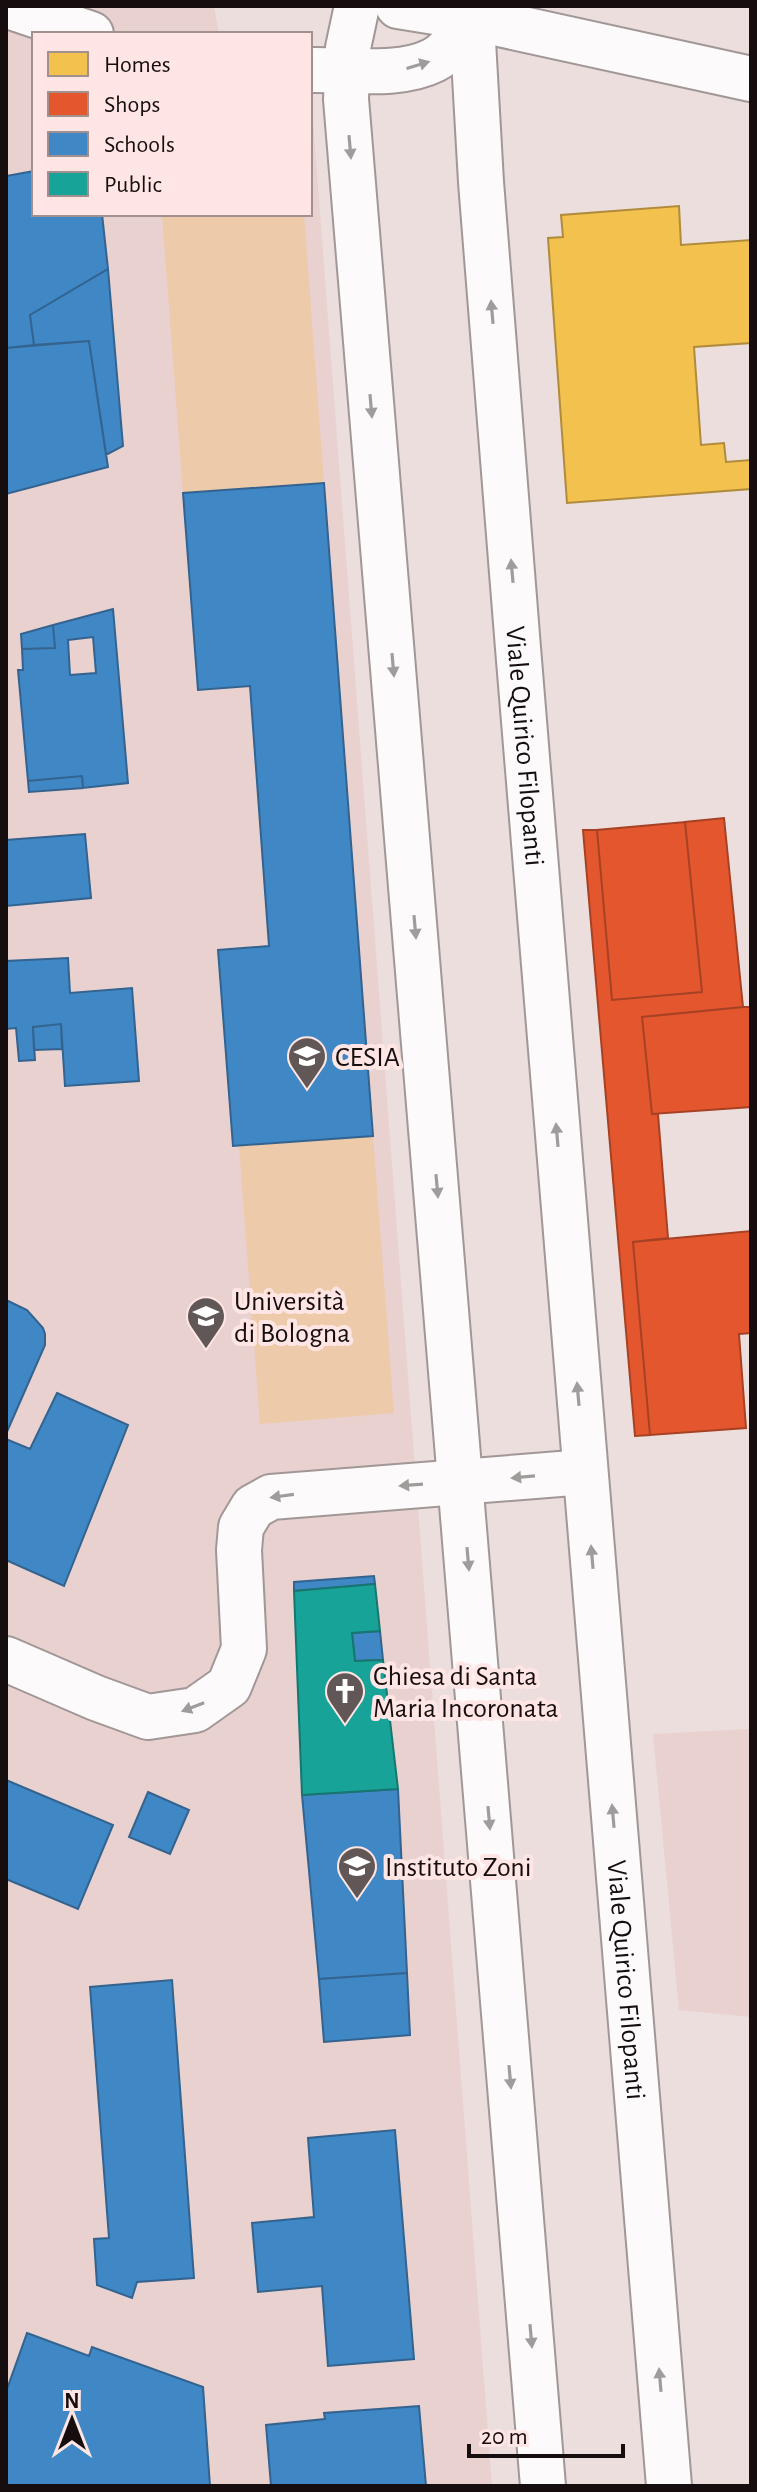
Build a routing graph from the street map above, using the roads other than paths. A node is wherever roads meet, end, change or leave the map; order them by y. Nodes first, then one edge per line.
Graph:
1 (357, 6) edge
2 (398, 6) edge
3 (8, 7) edge
4 (472, 12) edge
5 (85, 32) edge
6 (328, 69) edge
7 (751, 79) edge
8 (585, 1472) junction
9 (462, 1481) junction
10 (6, 1659) edge
11 (543, 2486) edge
12 (669, 2486) edge

1 - 6 main road
2 - 4 main road
3 - 5 main road
6 -> 4 main road
4 - 7 main road
8 -> 4 main road, Viale Quirico Filopanti
6 -> 9 main road
8 -> 9 main road
12 -> 8 main road, Viale Quirico Filopanti
9 -> 10 main road
9 -> 11 main road

